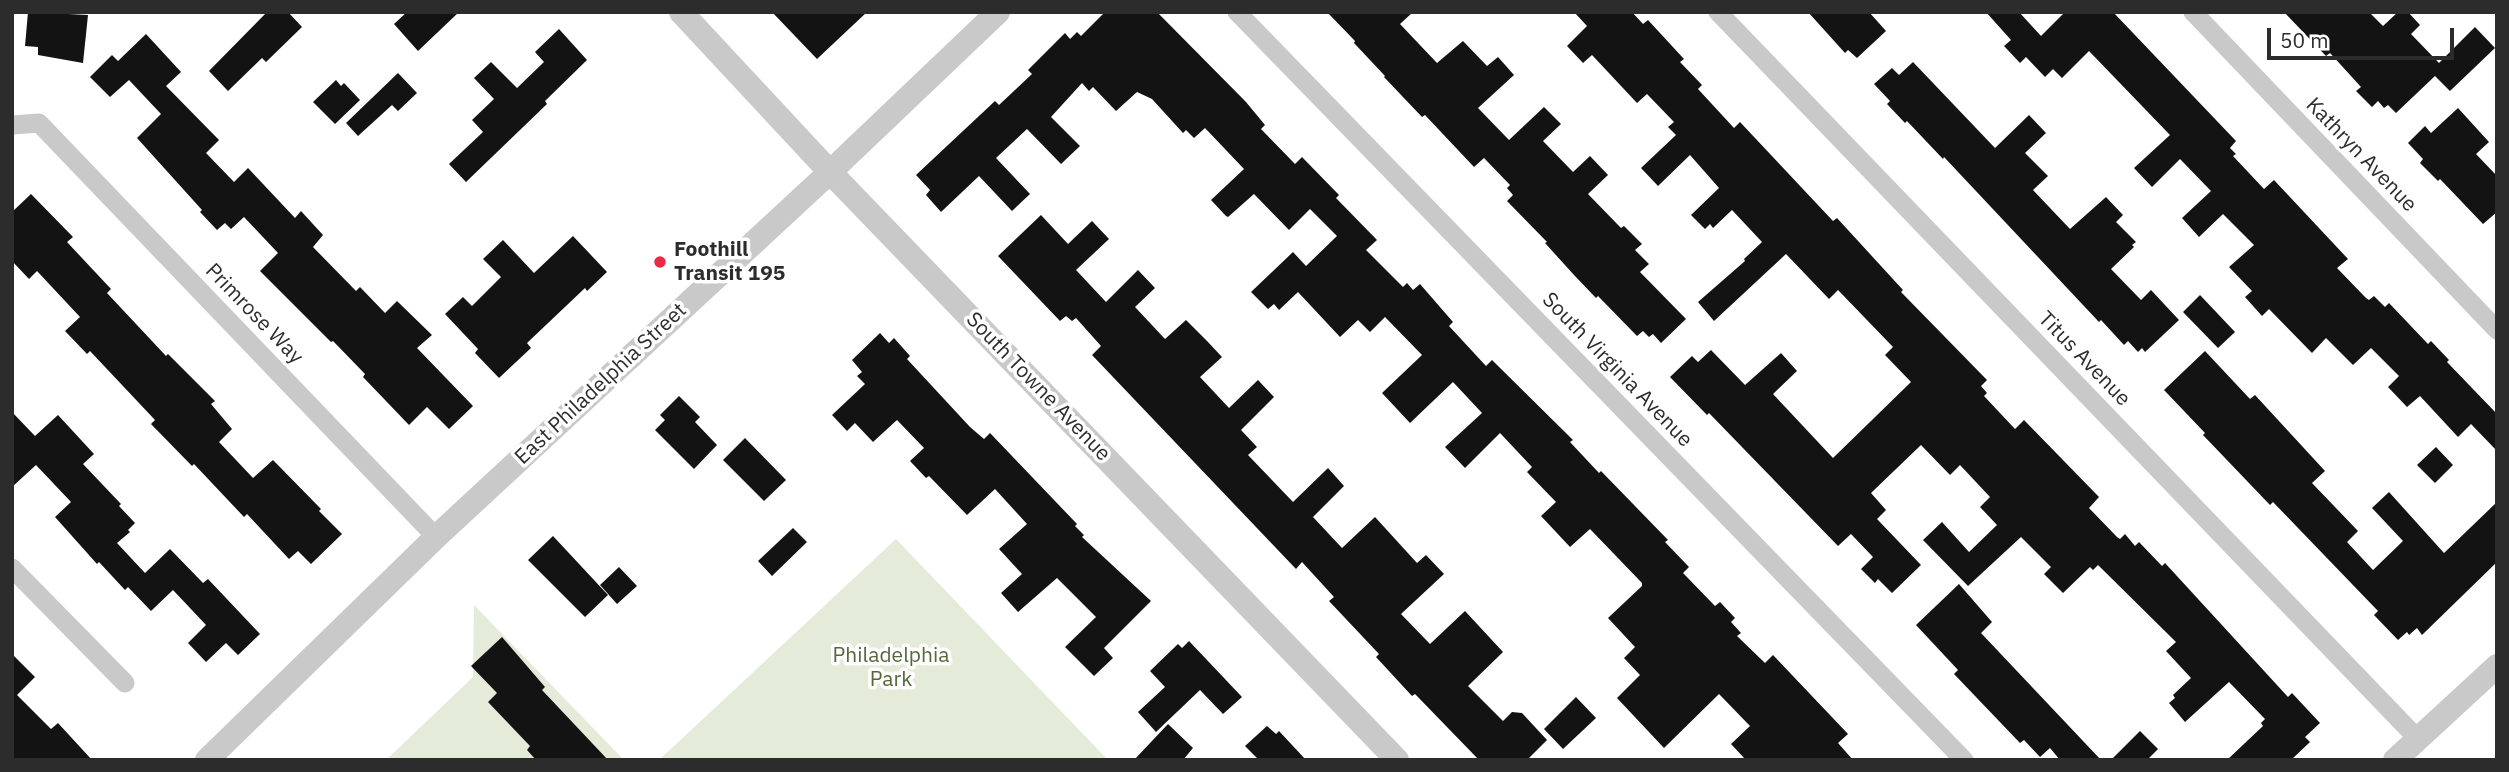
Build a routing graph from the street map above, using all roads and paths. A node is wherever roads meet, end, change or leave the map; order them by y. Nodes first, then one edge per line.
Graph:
1 (681, 12) edge
2 (998, 12) edge
3 (1237, 12) edge
4 (1718, 12) edge
5 (2193, 12) edge
6 (12, 125) edge
7 (830, 172) junction
8 (2497, 330) edge
9 (436, 537) junction
10 (12, 568) edge
11 (2497, 666) edge
12 (125, 682) dead end
13 (2417, 738) junction
14 (207, 760) edge
15 (1397, 760) edge
16 (1964, 760) edge
17 (2395, 760) edge

1 - 7 street, South Towne Avenue
2 - 7 street, East Philadelphia Street
3 - 16 street, South Virginia Avenue
4 - 13 street, Titus Avenue
5 - 8 street, Kathryn Avenue
6 - 9 street, Primrose Way
7 - 9 street, East Philadelphia Street
7 - 15 street, South Towne Avenue
9 - 14 street, East Philadelphia Street
10 - 12 street
11 - 13 street
13 - 17 street

